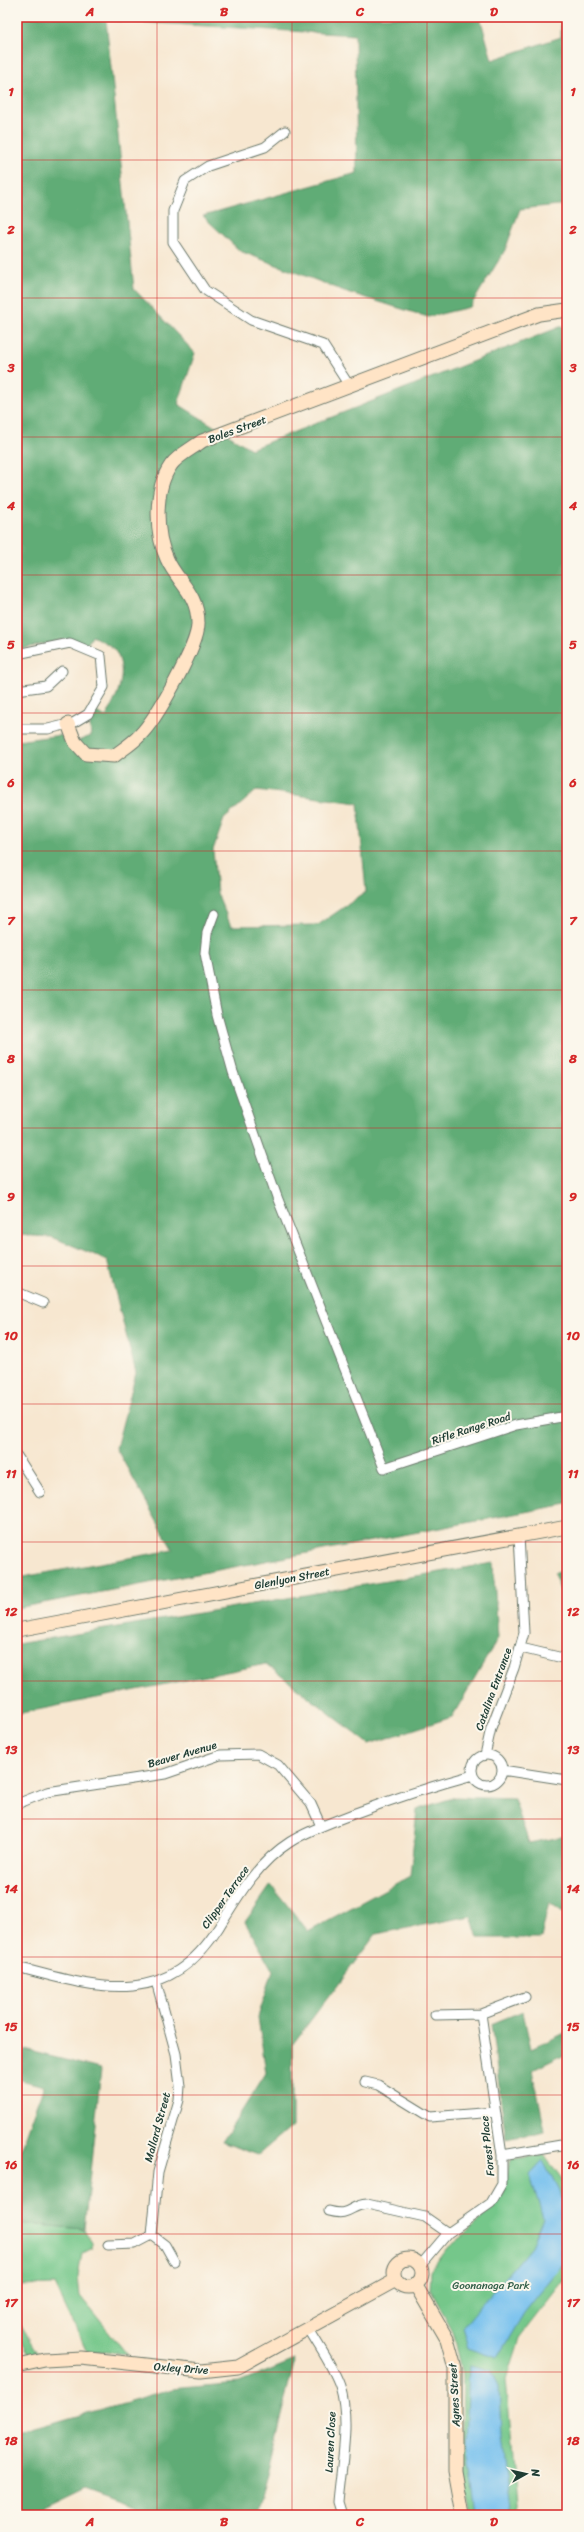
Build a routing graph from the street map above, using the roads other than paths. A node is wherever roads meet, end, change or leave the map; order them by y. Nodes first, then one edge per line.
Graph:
1 (285, 131) dead end
2 (567, 310) edge
3 (350, 387) junction
4 (17, 654) edge
5 (62, 671) dead end
6 (17, 690) edge
7 (68, 724) junction
8 (17, 729) edge
9 (214, 914) dead end
10 (17, 1292) edge
11 (43, 1303) dead end
12 (567, 1416) edge
13 (17, 1456) edge
14 (40, 1492) dead end
15 (567, 1527) edge
16 (519, 1535) junction
17 (17, 1630) edge
18 (521, 1648) junction
19 (567, 1659) edge
20 (485, 1755) junction
21 (502, 1770) junction
22 (473, 1775) junction
23 (567, 1780) edge
24 (17, 1804) edge
25 (321, 1826) junction
26 (17, 1968) edge
27 (156, 1981) junction
28 (526, 1997) dead end
29 (481, 2014) junction
30 (435, 2015) dead end
31 (365, 2082) dead end
32 (495, 2112) junction
33 (567, 2144) edge
34 (502, 2155) junction
35 (329, 2211) dead end
36 (448, 2233) junction
37 (152, 2235) junction
38 (108, 2245) dead end
39 (174, 2261) dead end
40 (420, 2266) junction
41 (396, 2280) junction
42 (416, 2284) junction
43 (309, 2329) junction
44 (17, 2366) edge
45 (342, 2515) edge
46 (463, 2515) edge

1 - 3 street
2 - 3 street, Boles Street
3 - 7 street, Boles Street
4 - 7 street
5 - 6 street
7 - 8 street
9 - 12 street, Rifle Range Road
10 - 11 street
13 - 14 street
15 - 16 street, Glenlyon Street
16 - 17 street, Glenlyon Street
16 - 18 street, Catalina Entrance
18 - 19 street
18 - 20 street, Catalina Entrance
20 - 21 street
20 - 22 street
21 - 22 street
21 - 23 street
22 - 25 street, Clipper Terrace
24 - 25 street, Beaver Avenue
25 - 27 street, Clipper Terrace
26 - 27 street, Clipper Terrace
27 - 37 street, Mallard Street
28 - 29 street
29 - 30 street
29 - 32 street, Forest Place
31 - 32 street
32 - 34 street, Forest Place
33 - 34 street
34 - 36 street, Forest Place
35 - 36 street
36 - 40 street, Forest Place
37 - 38 street
37 - 39 street
40 - 41 street
40 - 42 street
41 - 42 street
41 - 43 street, Oxley Drive
42 - 46 street, Agnes Street
43 - 44 street, Oxley Drive
43 - 45 street, Lauren Close

